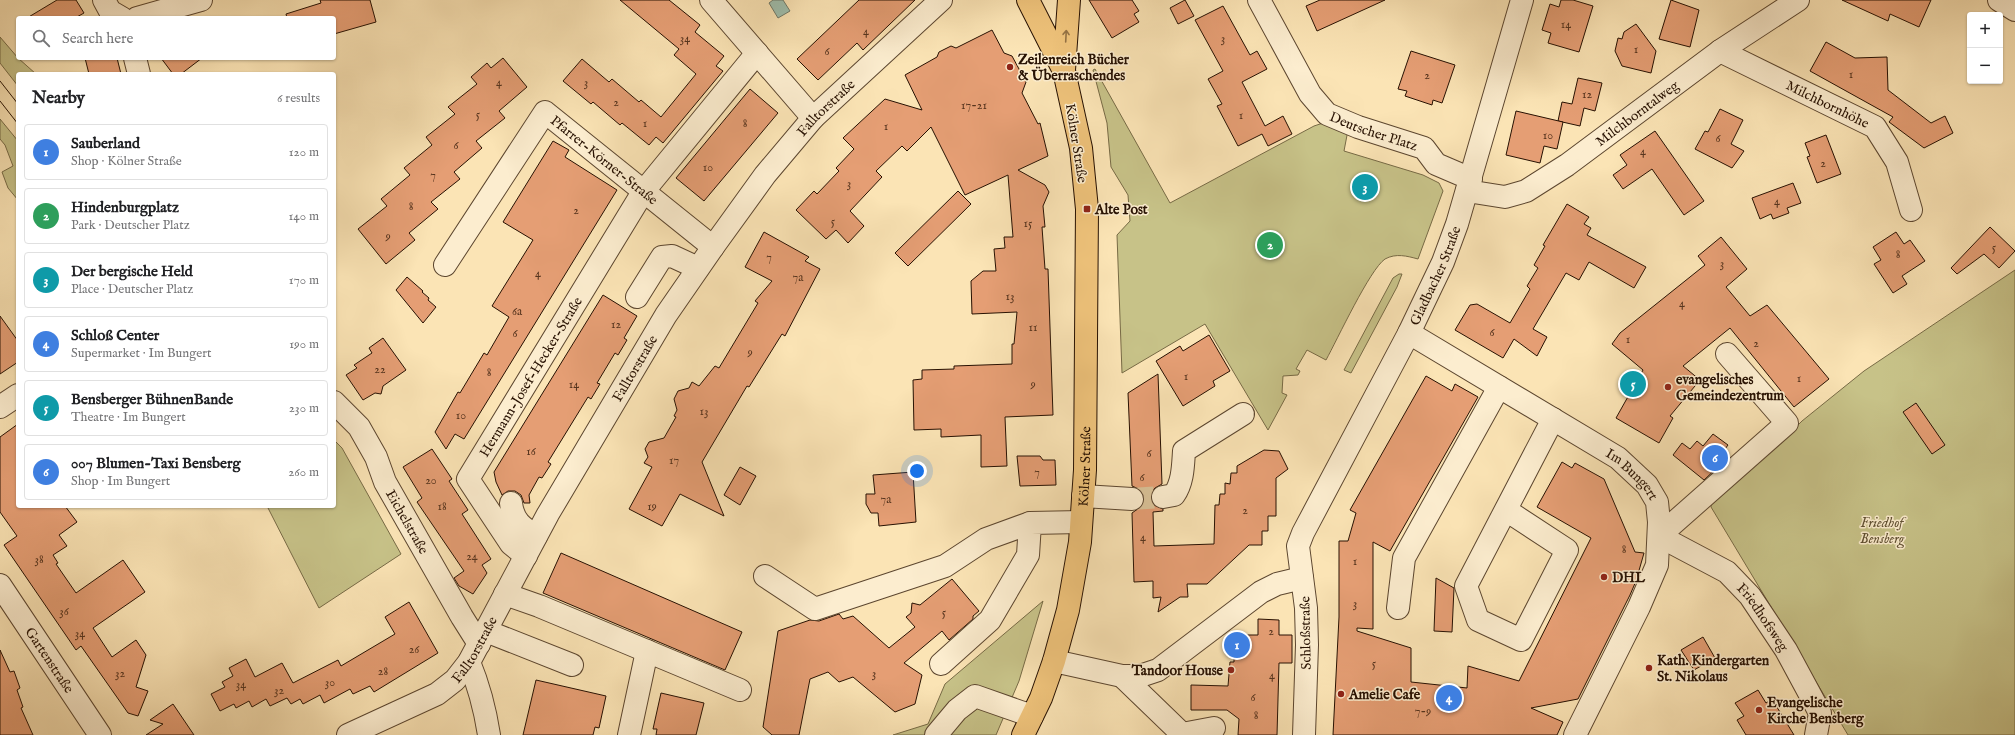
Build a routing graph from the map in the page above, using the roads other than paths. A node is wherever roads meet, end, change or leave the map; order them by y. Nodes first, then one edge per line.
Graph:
1 (104, 0) edge
2 (201, 0) edge
3 (711, 0) edge
4 (941, 0) edge
5 (1028, 0) edge
6 (1069, 0) edge
7 (1259, 0) edge
8 (1522, 0) edge
9 (1798, 0) edge
10 (1999, 0) edge
11 (2015, 10) edge
12 (118, 16) edge
13 (144, 16) edge
14 (1720, 52) junction
15 (757, 53) junction
16 (135, 60) edge
17 (1064, 71) junction
18 (138, 72) edge
19 (813, 118) junction
20 (1469, 185) junction
21 (643, 192) junction
22 (1910, 210) dead end
23 (713, 247) junction
24 (445, 265) dead end
25 (698, 268) junction
26 (638, 297) dead end
27 (1409, 333) junction
28 (1727, 354) dead end
29 (1499, 387) junction
30 (16, 396) edge
31 (336, 404) edge
32 (0, 407) edge
33 (1243, 414) dead end
34 (1553, 419) junction
35 (1083, 496) junction
36 (1163, 497) tunnel mouth
37 (1132, 499) tunnel mouth
38 (511, 503) dead end
39 (1506, 510) junction
40 (1081, 522) junction
41 (1030, 523) junction
42 (1303, 533) joint
43 (536, 536) junction
44 (1659, 536) junction
45 (526, 556) junction
46 (765, 576) dead end
47 (1302, 578) junction
48 (0, 585) edge
49 (506, 594) junction
50 (1398, 608) dead end
51 (482, 639) junction
52 (647, 651) junction
53 (573, 659) dead end
54 (1054, 661) junction
55 (941, 664) dead end
56 (1122, 676) junction
57 (740, 690) dead end
58 (1027, 726) edge
59 (1214, 728) dead end
60 (100, 735) edge
61 (348, 735) edge
62 (489, 735) edge
63 (629, 735) edge
64 (936, 735) edge
65 (1304, 735) edge
66 (1575, 735) edge
67 (1816, 735) edge

1 - 12 street
2 - 13 street
3 - 15 street
4 - 19 street, Falltorstraße
5 - 17 main road, Kölner Straße
17 -> 6 main road
7 - 20 street, Deutscher Platz
8 - 20 street, Gladbacher Straße
9 - 14 street, Milchborntalweg
10 - 11 street
14 - 20 street, Milchborntalweg
14 - 22 street, Milchbornhöhe
15 - 19 street
15 - 21 street
16 - 18 street
17 - 35 main road, Kölner Straße
19 - 23 street, Falltorstraße
20 - 27 street, Gladbacher Straße
21 - 23 street, Pfarrer-Körner-Straße
21 - 24 street, Pfarrer-Körner-Straße
21 - 45 street, Hermann-Josef-Hecker-Straße
23 - 25 street, Falltorstraße
25 - 26 street
25 - 43 street, Falltorstraße
27 - 29 street, Im Bungert
27 - 42 street, Gladbacher Straße
28 - 44 street
29 - 34 street, Im Bungert
29 - 50 street
30 - 32 street
31 - 51 street, Eichelstraße
33 - 36 street
34 - 39 street
34 - 44 street, Im Bungert
35 - 37 street
35 - 40 main road, Kölner Straße
38 - 43 street
39 - 39 street
40 - 41 street
40 - 54 main road, Kölner Straße
41 - 46 street
41 - 55 street
42 - 47 street, Schloßstraße
43 - 45 street, Falltorstraße
44 - 66 street, Im Bungert
44 - 67 street, Friedhofsweg
45 - 49 street, Falltorstraße
47 - 56 street
47 - 65 street, Schloßstraße
48 - 60 street, Gartenstraße
49 - 51 street, Falltorstraße
49 - 52 street
51 - 53 street
51 - 61 street, Falltorstraße
51 - 62 street, Eichelstraße
52 - 57 street
52 - 63 street
54 - 56 street
54 - 58 main road, Kölner Straße
56 - 59 street
58 - 64 street

